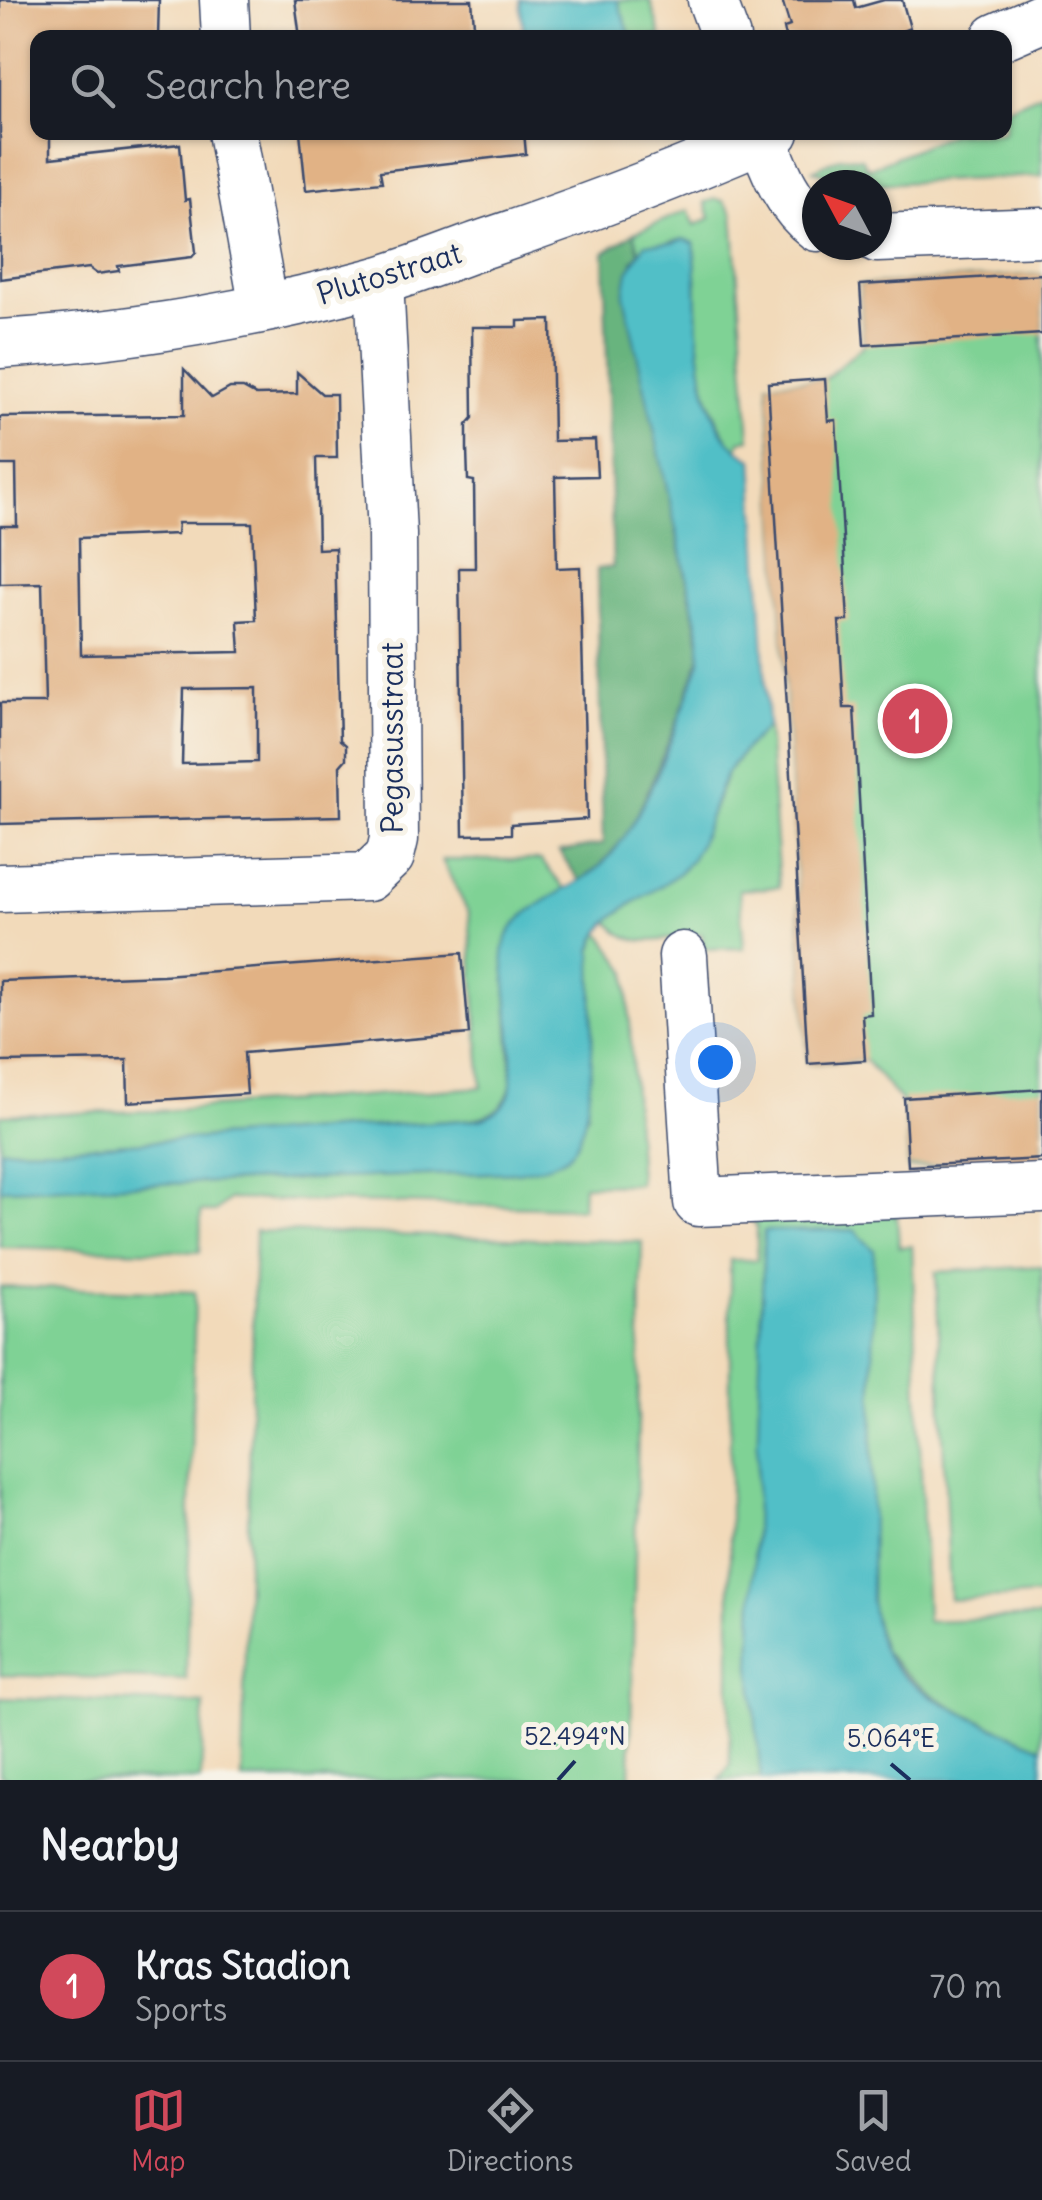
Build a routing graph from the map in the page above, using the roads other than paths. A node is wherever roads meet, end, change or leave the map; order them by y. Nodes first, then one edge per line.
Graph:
1 (224, 0) edge
2 (712, 0) edge
3 (1042, 18) edge
4 (226, 30) edge
5 (723, 30) edge
6 (1012, 31) edge
7 (233, 140) edge
8 (752, 140) edge
9 (768, 140) edge
10 (802, 215) edge
11 (1042, 232) edge
12 (892, 237) edge
13 (378, 281) junction
14 (264, 308) junction
15 (0, 344) edge
16 (0, 888) edge
17 (683, 956) dead end
18 (1042, 1188) edge

1 - 4 street
2 - 5 street
3 - 6 street
7 - 14 street
8 - 13 street, Plutostraat
9 - 10 street
11 - 12 street
13 - 14 street, Plutostraat
13 - 16 street, Pegasusstraat
14 - 15 street, Plutostraat
17 - 18 street

